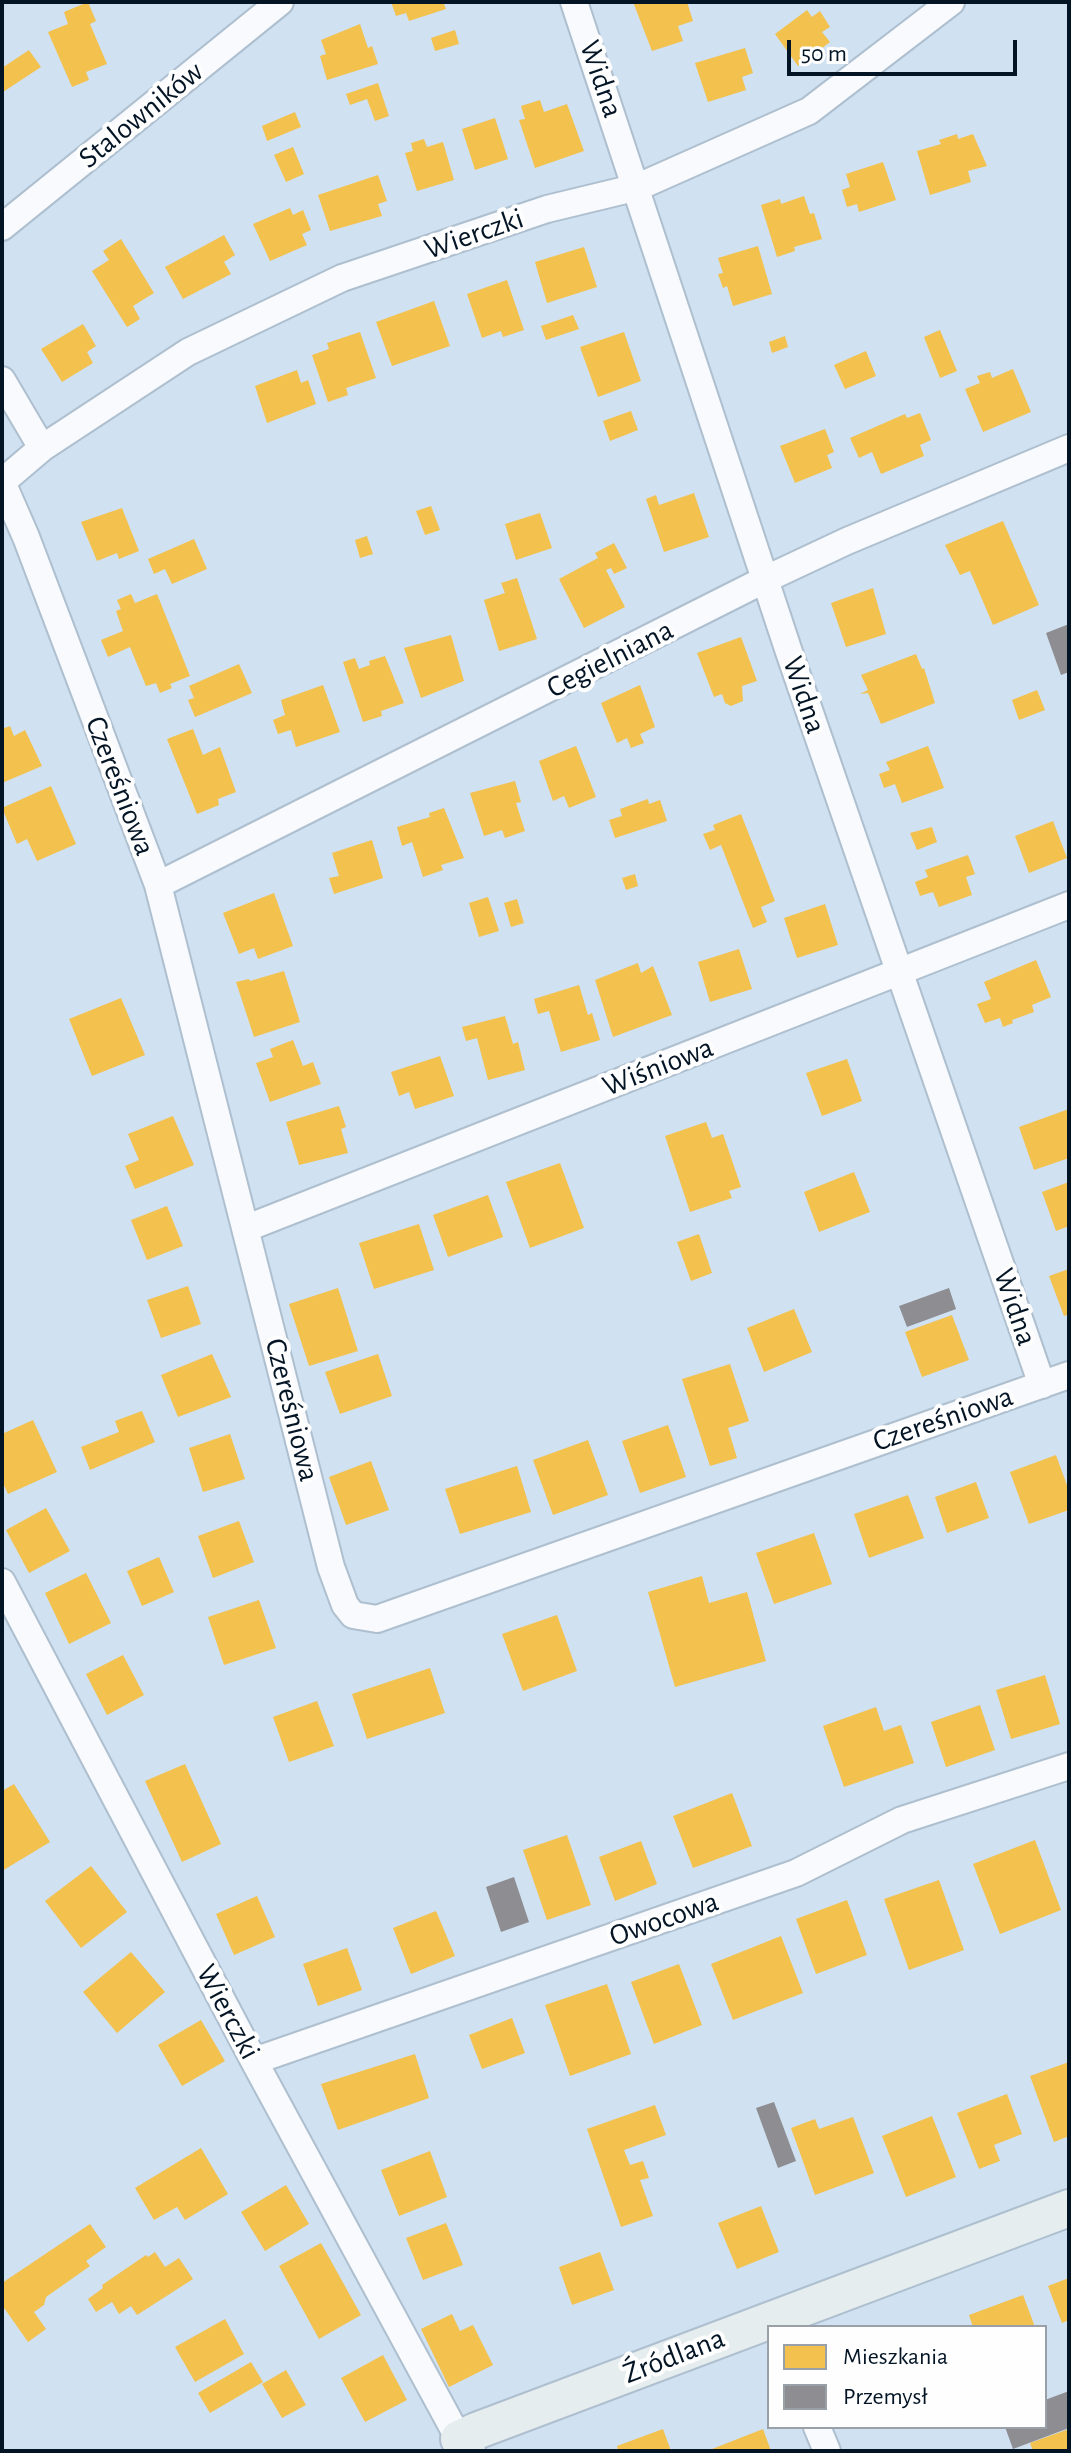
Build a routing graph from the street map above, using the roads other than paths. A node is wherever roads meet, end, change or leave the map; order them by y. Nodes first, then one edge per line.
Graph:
1 (280, 2) edge
2 (574, 2) edge
3 (951, 2) edge
4 (638, 187) junction
5 (2, 227) edge
6 (2, 380) edge
7 (42, 448) junction
8 (1069, 448) edge
9 (2, 482) edge
10 (766, 579) junction
11 (158, 885) junction
12 (1069, 905) edge
13 (898, 972) junction
14 (247, 1228) junction
15 (1069, 1375) edge
16 (1042, 1385) junction
17 (2, 1582) edge
18 (1069, 1766) edge
19 (254, 2061) junction
20 (1069, 2208) edge
21 (777, 2323) edge
22 (767, 2327) edge
23 (818, 2429) edge
24 (463, 2445) edge
25 (827, 2451) edge

1 - 5 street, Stalowników
2 - 4 street, Widna
3 - 4 street, Wierczki
4 - 7 street, Wierczki
4 - 10 street, Widna
6 - 7 street
7 - 9 street, Wierczki
8 - 10 street, Cegielniana
9 - 11 street, Czereśniowa
10 - 11 street, Cegielniana
10 - 13 street, Widna
11 - 14 street, Czereśniowa
12 - 13 street, Wiśniowa
13 - 14 street, Wiśniowa
13 - 16 street, Widna
14 - 16 street, Czereśniowa
15 - 16 street, Czereśniowa
17 - 19 street, Wierczki
18 - 19 street, Owocowa
19 - 24 street, Wierczki
20 - 21 street, Źródlana
22 - 24 street, Źródlana
23 - 25 street

